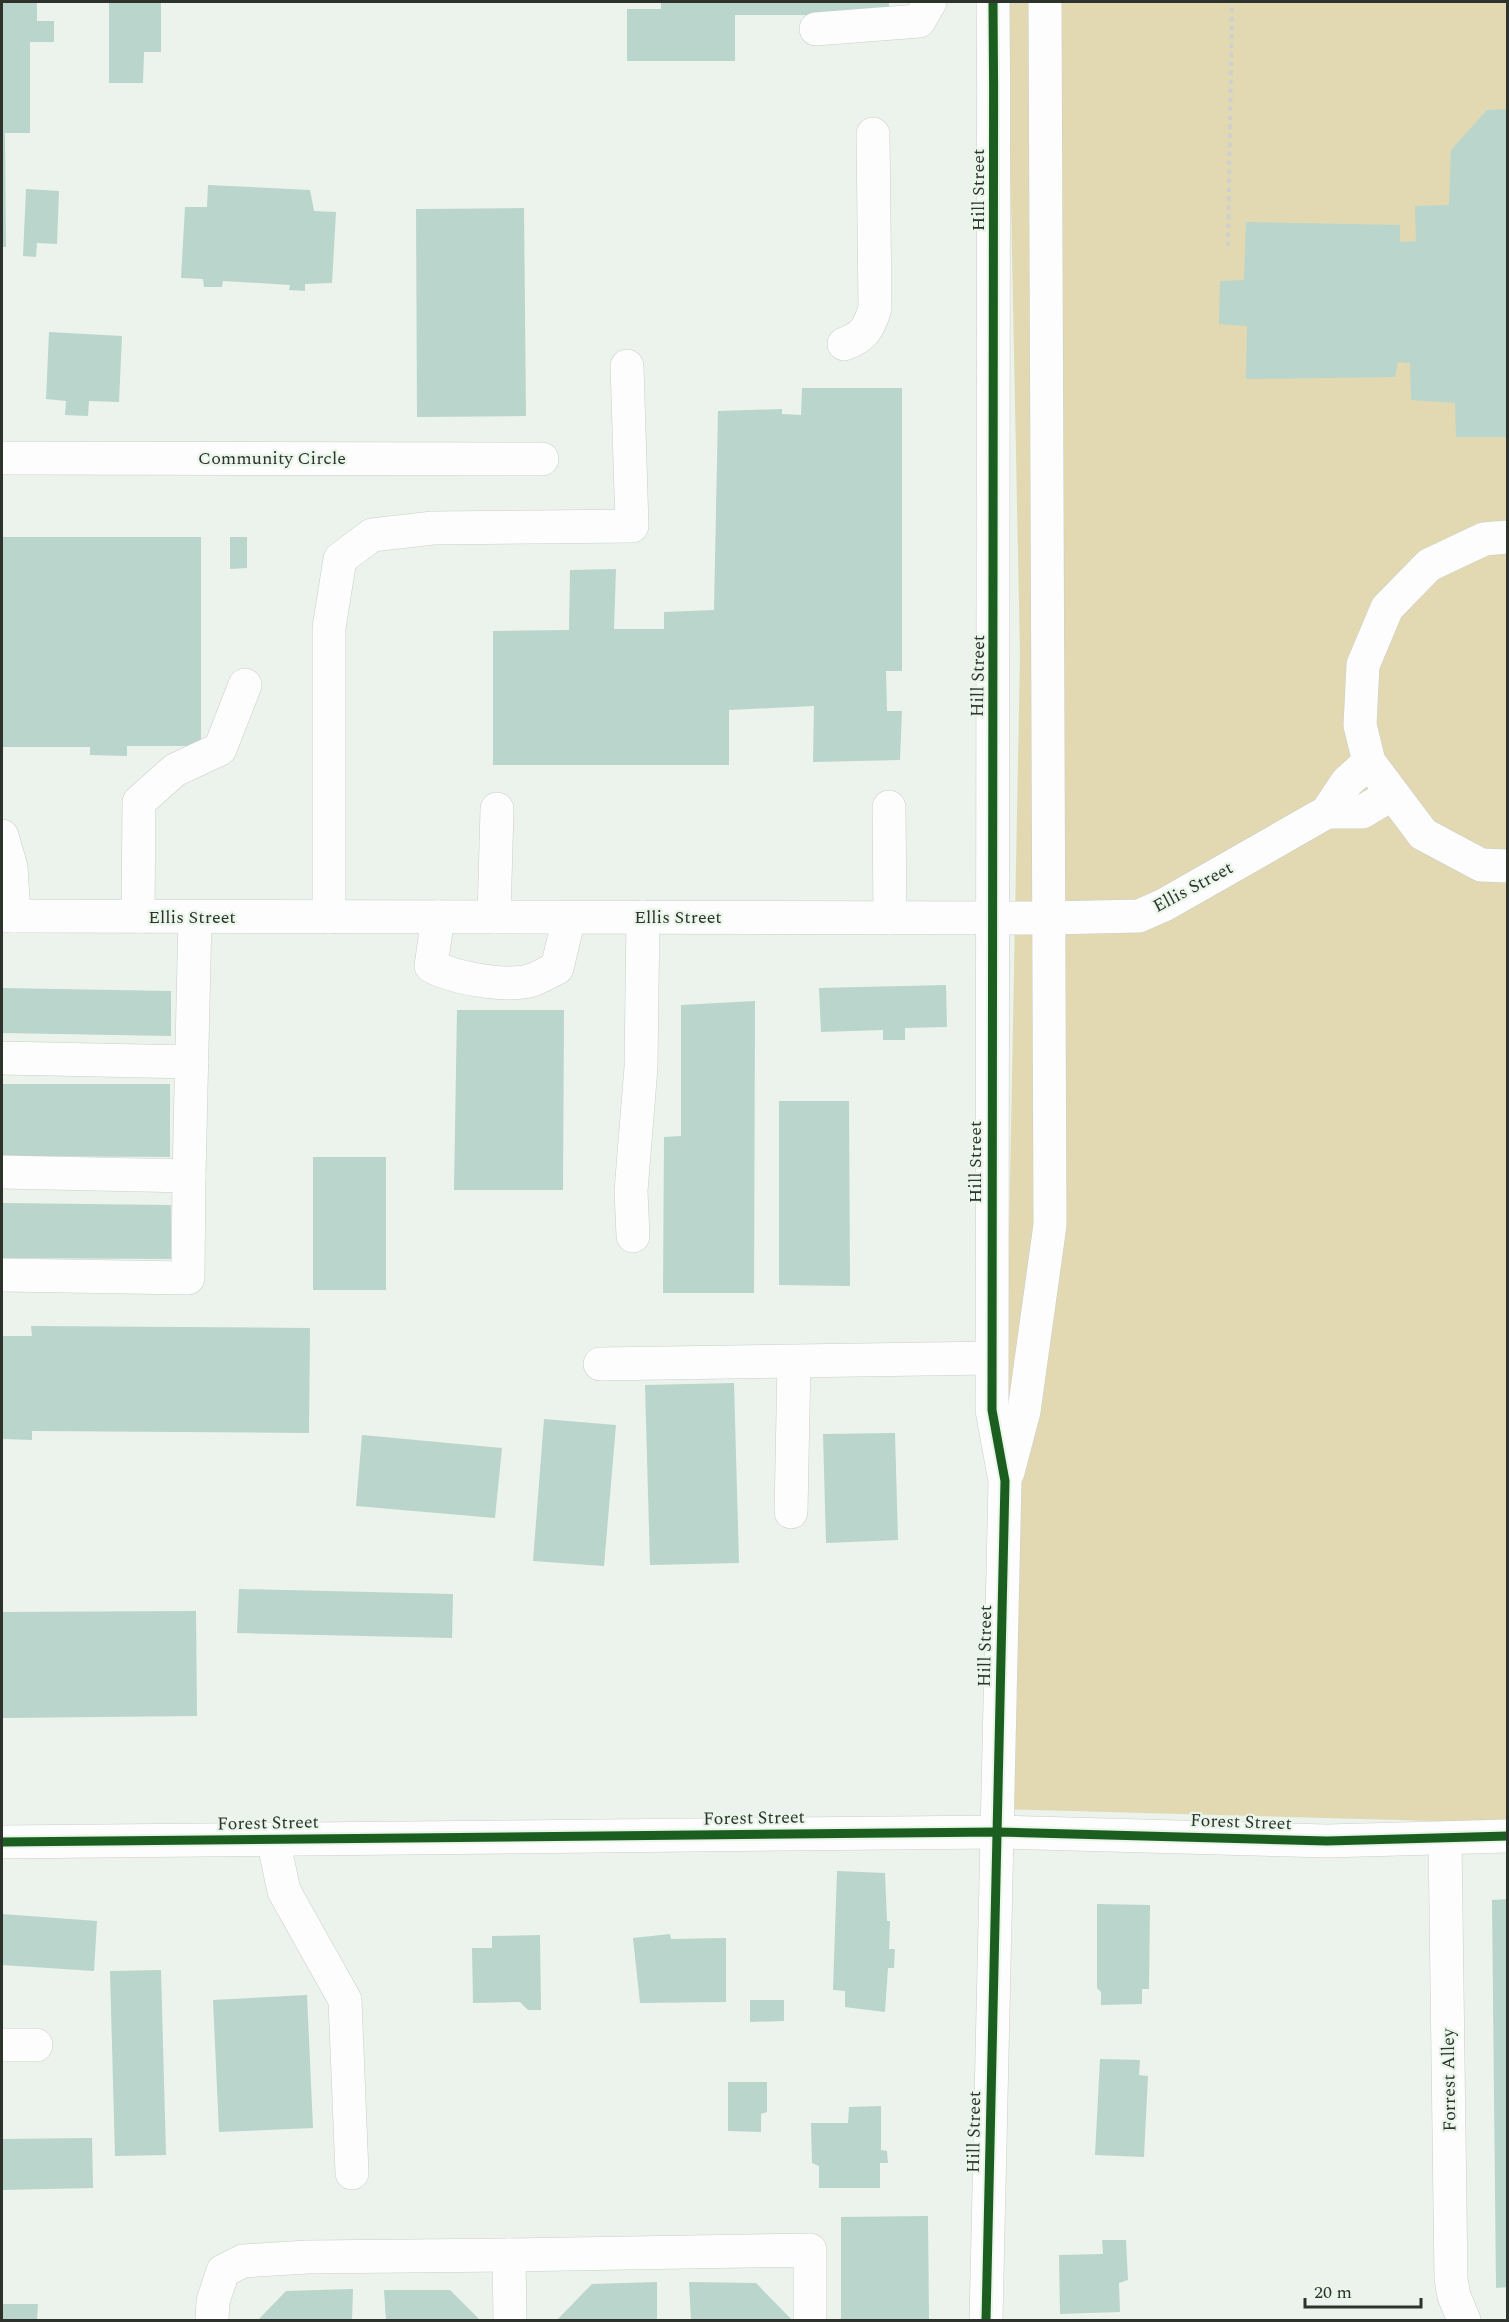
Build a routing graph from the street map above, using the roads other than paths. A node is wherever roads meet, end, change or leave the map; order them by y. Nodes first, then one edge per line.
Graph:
1 (930, 2) edge
2 (993, 2) edge
3 (1045, 2) edge
4 (816, 29) dead end
5 (873, 134) dead end
6 (843, 344) dead end
7 (627, 366) dead end
8 (2, 458) edge
9 (542, 459) dead end
10 (1508, 537) edge
11 (245, 685) dead end
12 (1369, 762) junction
13 (1392, 794) junction
14 (889, 807) dead end
15 (497, 809) dead end
16 (1327, 812) junction
17 (2, 836) edge
18 (1508, 866) edge
19 (8, 916) edge
20 (138, 916) junction
21 (195, 916) junction
22 (329, 917) junction
23 (438, 917) junction
24 (494, 917) junction
25 (643, 917) junction
26 (568, 918) junction
27 (890, 918) junction
28 (992, 918) junction
29 (1048, 918) junction
30 (2, 1058) edge
31 (192, 1062) junction
32 (2, 1172) edge
33 (189, 1176) junction
34 (633, 1236) dead end
35 (2, 1275) edge
36 (992, 1358) junction
37 (794, 1362) junction
38 (600, 1364) dead end
39 (1005, 1481) junction
40 (791, 1512) dead end
41 (997, 1832) junction
42 (1508, 1836) edge
43 (1445, 1838) junction
44 (273, 1839) junction
45 (2, 1842) edge
46 (2, 2045) edge
47 (36, 2045) dead end
48 (352, 2173) dead end
49 (509, 2255) junction
50 (212, 2320) edge
51 (510, 2320) edge
52 (810, 2320) edge
53 (986, 2320) edge
54 (1464, 2320) edge

1 - 4 street
2 - 28 street, Hill Street
3 - 29 street, Hill Street
5 - 6 street
7 - 22 street
8 - 9 street, Community Circle
10 - 12 street
11 - 20 street
12 - 13 street
12 - 16 street, Ellis Street
13 - 16 street, Ellis Street
13 - 18 street
14 - 27 street
15 - 24 street
16 - 29 street, Ellis Street
17 - 19 street
19 - 20 street, Ellis Street
20 - 21 street, Ellis Street
21 - 22 street, Ellis Street
21 - 31 street
22 - 23 street, Ellis Street
23 - 24 street, Ellis Street
23 - 26 street
24 - 26 street, Ellis Street
25 - 26 street, Ellis Street
25 - 27 street, Ellis Street
25 - 34 street
27 - 28 street, Ellis Street
28 - 29 street, Ellis Street
28 - 36 street, Hill Street
29 - 39 street, Hill Street
30 - 31 street
31 - 33 street
32 - 33 street
33 - 35 street
36 - 37 street
36 - 39 street, Hill Street
37 - 38 street
37 - 40 street
39 - 41 street, Hill Street
41 - 43 street, Forest Street
41 - 44 street, Forest Street
41 - 53 street, Hill Street
42 - 43 street, Forest Street
43 - 54 street, Forrest Alley
44 - 45 street, Forest Street
44 - 48 street
46 - 47 street
49 - 50 street
49 - 51 street
49 - 52 street

